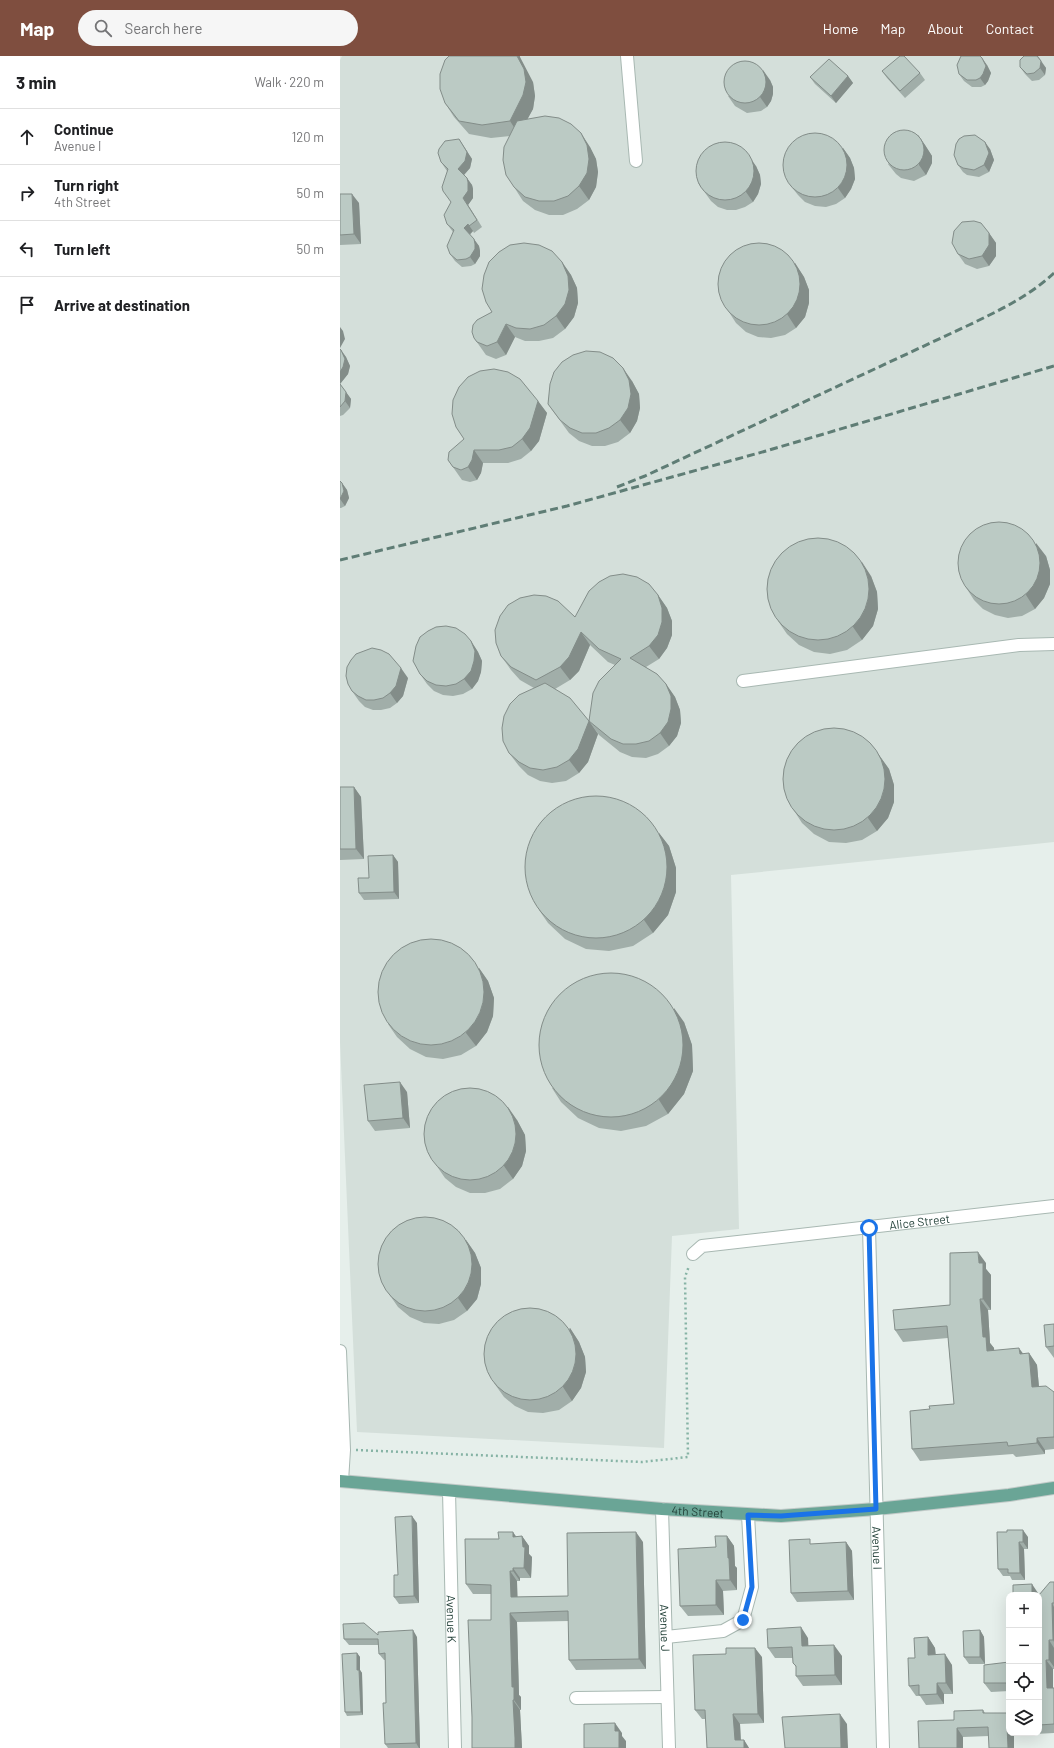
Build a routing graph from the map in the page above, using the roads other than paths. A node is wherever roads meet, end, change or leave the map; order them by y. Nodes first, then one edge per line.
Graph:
1 (627, 56) edge
2 (636, 161) dead end
3 (1054, 644) edge
4 (743, 681) dead end
5 (1054, 1206) edge
6 (869, 1228) junction
7 (693, 1254) road end
8 (340, 1351) edge
9 (341, 1481) edge
10 (1054, 1488) edge
11 (449, 1490) junction
12 (662, 1509) junction
13 (876, 1509) junction
14 (748, 1515) junction
15 (666, 1637) junction
16 (667, 1697) junction
17 (576, 1698) dead end
18 (455, 1748) edge
19 (669, 1748) edge
20 (883, 1748) edge

1 - 2 street
3 - 4 street
5 - 6 street, Alice Street
6 - 7 street, Alice Street
6 - 13 street, Avenue I
8 - 9 street
9 - 11 main road, 4th Street
10 - 13 main road, 4th Street
11 - 12 main road, 4th Street
11 - 18 street, Avenue K
12 - 14 main road, 4th Street
12 - 15 street, Avenue J
13 - 14 main road, 4th Street
13 - 20 street, Avenue I
14 - 15 street
15 - 16 street, Avenue J
16 - 17 street
16 - 19 street, Avenue J

